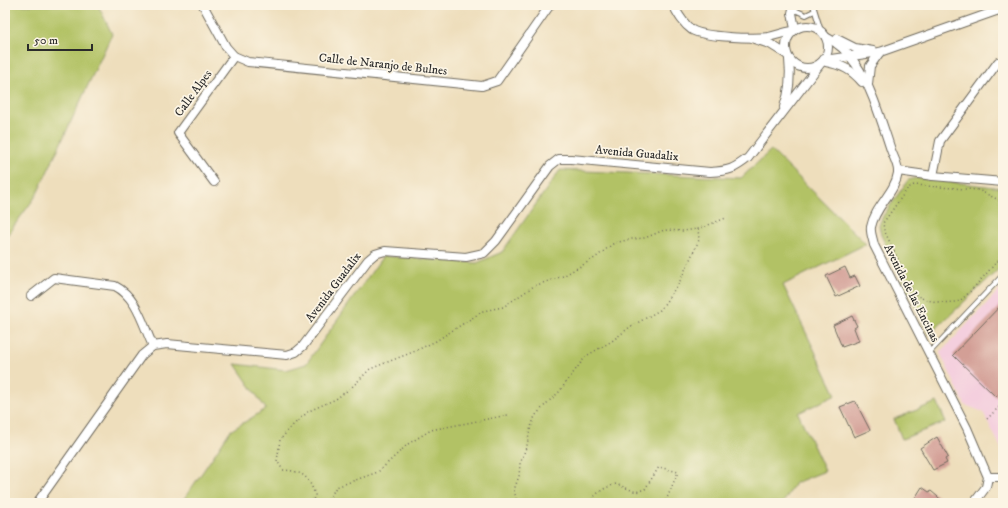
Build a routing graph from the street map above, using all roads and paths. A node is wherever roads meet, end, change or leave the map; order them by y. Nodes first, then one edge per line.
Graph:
1 (203, 5) edge
2 (550, 5) edge
3 (673, 5) edge
4 (812, 5) edge
5 (797, 7) edge
6 (814, 11) junction
7 (1003, 13) edge
8 (795, 29) junction
9 (824, 34) junction
10 (753, 38) junction
11 (880, 52) junction
12 (234, 56) junction
13 (788, 56) junction
14 (851, 56) junction
15 (822, 62) junction
16 (998, 62) dead end
17 (868, 88) junction
18 (783, 112) junction
19 (898, 171) junction
20 (933, 176) junction
21 (214, 182) dead end
22 (1003, 182) edge
23 (1003, 202) edge
24 (726, 218) dead end
25 (698, 229) junction
26 (1003, 253) edge
27 (1003, 275) edge
28 (30, 296) dead end
29 (153, 346) junction
30 (929, 353) junction
31 (1003, 403) edge
32 (508, 415) dead end
33 (987, 419) dead end
34 (988, 477) junction
35 (1003, 477) edge
36 (37, 503) edge
37 (312, 503) edge
38 (327, 503) edge
39 (517, 503) edge
40 (590, 503) edge
41 (664, 503) edge
42 (974, 503) edge

1 - 12 street
2 - 12 street, Calle de Naranjo de Bulnes
3 - 10 street
4 - 6 lane
5 - 6 lane
5 - 8 street
6 - 9 lane
7 - 11 street
8 - 9 street
8 - 10 street
8 - 13 street
9 - 11 street
9 - 14 street
9 - 15 street
10 - 13 street
11 - 14 street
11 - 17 street
12 - 21 street, Calle Alpes
13 - 15 street
13 - 18 street, Avenida Guadalix
14 - 15 street
14 - 17 street
15 - 17 street
15 - 18 street, Avenida Guadalix
16 - 20 street
17 - 19 street
18 - 29 street, Avenida Guadalix
19 - 20 street
19 - 30 street, Avenida de las Encinas
20 - 22 street
23 - 26 path
24 - 25 path
25 - 37 path
25 - 39 path
27 - 30 lane
28 - 29 street
29 - 36 street
30 - 34 street, Avenida de las Encinas
31 - 33 path
32 - 38 path
34 - 35 street
34 - 42 street
40 - 41 path

